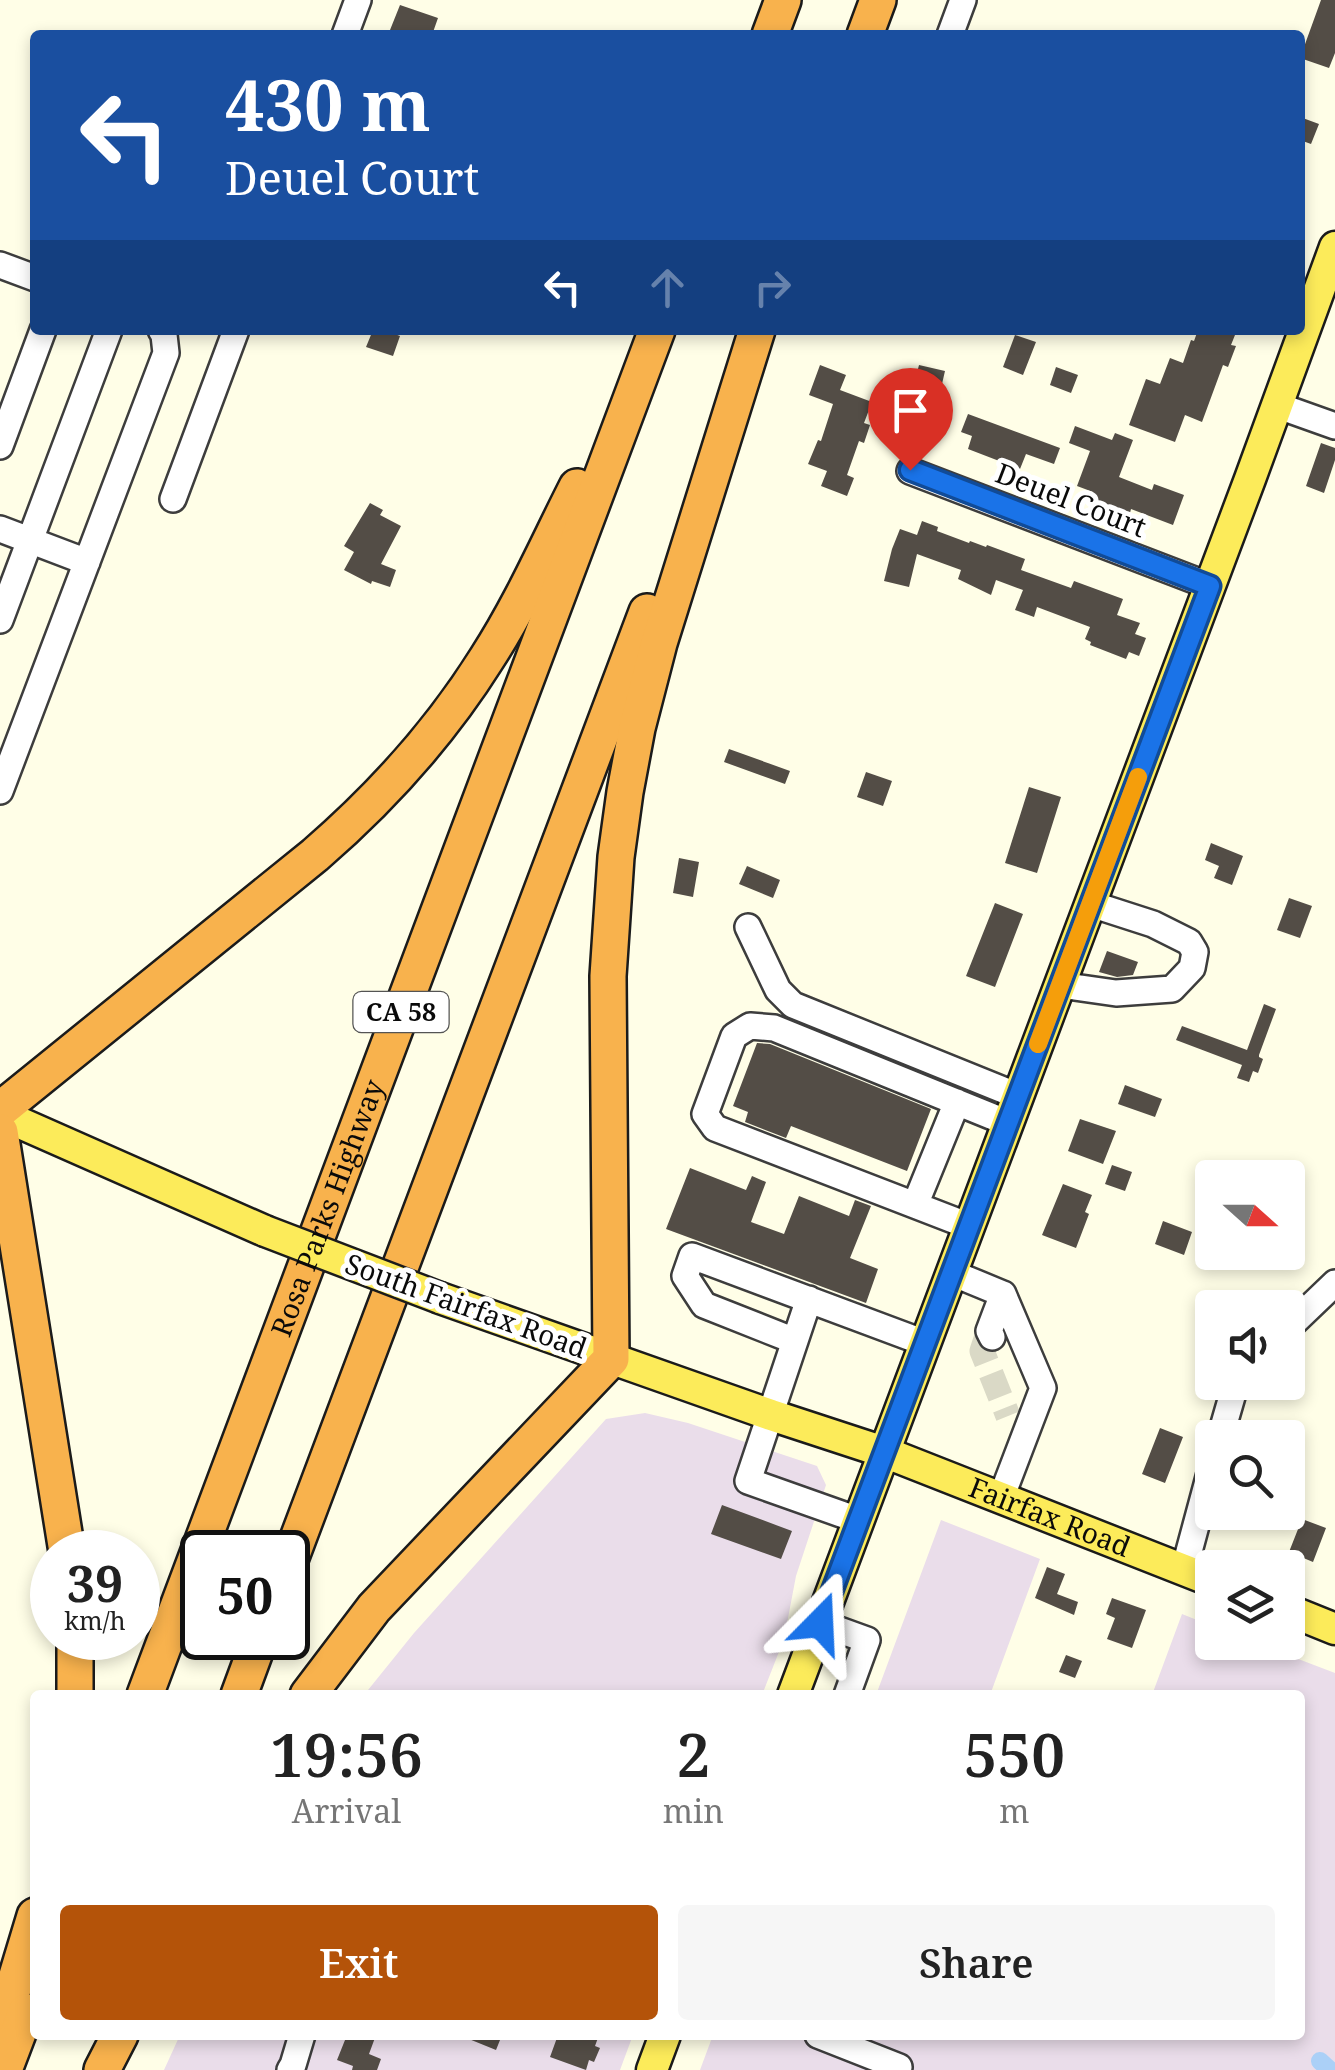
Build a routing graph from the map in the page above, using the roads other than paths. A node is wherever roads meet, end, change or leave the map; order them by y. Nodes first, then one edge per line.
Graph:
1 (358, 0) edge
2 (783, 0) edge
3 (878, 0) edge
4 (963, 0) edge
5 (347, 30) edge
6 (772, 30) edge
7 (867, 30) edge
8 (952, 30) edge
9 (1335, 247) edge
10 (0, 266) edge
11 (30, 276) edge
12 (1305, 327) edge
13 (41, 335) edge
14 (107, 335) edge
15 (163, 335) edge
16 (234, 335) edge
17 (653, 335) edge
18 (654, 335) edge
19 (753, 335) edge
20 (753, 335) edge
21 (1302, 335) edge
22 (1276, 405) junction
23 (1335, 426) edge
24 (0, 446) edge
25 (910, 470) dead end
26 (174, 499) dead end
27 (0, 529) edge
28 (30, 540) junction
29 (87, 562) junction
30 (1210, 586) junction
31 (0, 620) edge
32 (0, 791) edge
33 (1090, 904) junction
34 (748, 927) dead end
35 (1060, 985) junction
36 (957, 1102) junction
37 (1013, 1110) junction
38 (0, 1112) edge
39 (0, 1132) edge
40 (915, 1205) junction
41 (970, 1226) junction
42 (952, 1272) junction
43 (1335, 1284) edge
44 (1003, 1294) junction
45 (809, 1299) junction
46 (1305, 1312) edge
47 (989, 1336) tunnel mouth
48 (795, 1341) junction
49 (926, 1343) junction
50 (611, 1359) junction
51 (770, 1415) junction
52 (884, 1452) junction
53 (1001, 1498) junction
54 (858, 1520) junction
55 (63, 1530) edge
56 (302, 1530) edge
57 (1195, 1574) edge
58 (1305, 1617) edge
59 (820, 1623) junction
60 (1335, 1628) edge
61 (74, 1660) edge
62 (252, 1660) edge
63 (74, 1690) edge
64 (147, 1690) edge
65 (240, 1690) edge
66 (312, 1690) edge
67 (795, 1690) edge
68 (849, 1690) edge
69 (30, 1933) edge
70 (30, 2001) edge
71 (0, 2032) edge
72 (108, 2040) edge
73 (117, 2040) edge
74 (301, 2040) edge
75 (664, 2040) edge
76 (831, 2040) edge
77 (900, 2067) dead end
78 (297, 2068) edge
79 (4, 2070) edge
80 (99, 2070) edge
81 (652, 2070) edge

1 - 5 street
2 - 6 highway
3 - 7 highway
4 - 8 street
9 - 12 main road
10 - 11 street
13 - 24 street
14 - 28 street
15 - 29 street
16 - 26 street
17 - 38 highway
18 - 64 highway, Rosa Parks Highway / CA 58
19 - 50 highway
20 - 56 highway, CA 58
21 - 22 main road
22 - 23 street
22 - 30 main road
25 - 30 street, Deuel Court
27 - 28 street
28 - 29 street
28 - 31 street
29 - 32 street
30 - 33 main road
33 - 35 main road
33 - 35 street
34 - 37 street
35 - 37 main road
36 - 37 street
36 - 40 street
36 - 40 street
37 - 41 main road
38 - 50 main road, South Fairfax Road, bridge
39 - 55 highway
40 - 41 street
41 - 42 main road
42 - 44 street
42 - 49 main road
43 - 46 street
44 - 47 street
44 - 53 street
45 - 48 street
45 - 48 street
45 - 49 street
48 - 51 street
49 - 52 main road
50 - 51 main road, South Fairfax Road
50 - 66 highway
51 - 52 main road, South Fairfax Road
51 - 54 street
52 - 53 main road, Fairfax Road
52 - 54 main road
53 - 57 main road, Fairfax Road
54 - 59 main road
58 - 60 main road
59 - 67 main road
59 - 68 street
61 - 63 highway
62 - 65 highway
69 - 71 highway
70 - 79 highway
72 - 80 highway
73 - 80 highway
74 - 78 street
75 - 81 main road
76 - 77 street

